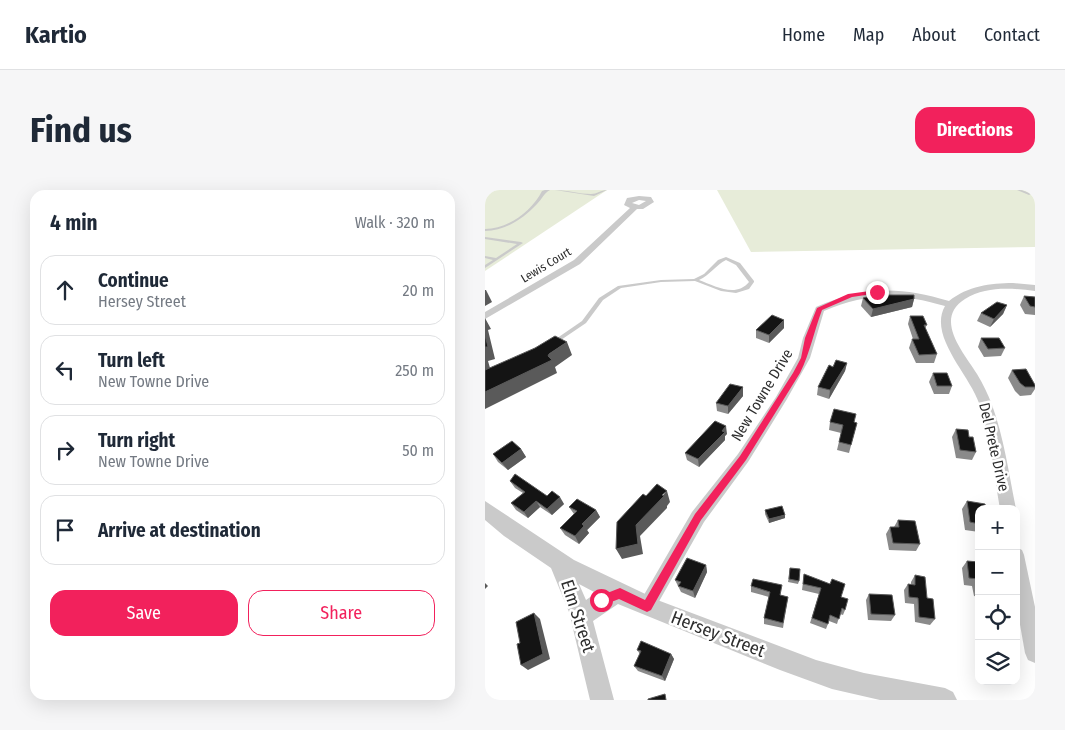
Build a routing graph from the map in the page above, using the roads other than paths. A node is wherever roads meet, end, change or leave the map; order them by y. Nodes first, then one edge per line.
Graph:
1 (548, 190) edge
2 (557, 190) edge
3 (605, 190) edge
4 (1019, 190) edge
5 (1035, 190) edge
6 (635, 207) dead end
7 (485, 230) edge
8 (485, 238) edge
9 (485, 258) edge
10 (497, 259) junction
11 (485, 267) edge
12 (695, 280) junction
13 (1035, 288) edge
14 (951, 305) junction
15 (485, 316) edge
16 (548, 347) edge
17 (1006, 505) edge
18 (485, 509) edge
19 (558, 562) junction
20 (1020, 576) edge
21 (620, 594) junction
22 (647, 606) junction
23 (581, 617) junction
24 (1035, 653) edge
25 (602, 700) edge
26 (945, 700) edge

1 - 7 lane
2 - 3 lane
4 - 5 lane
6 - 15 street, Lewis Court
8 - 10 lane
9 - 10 lane
10 - 11 lane
12 - 12 lane
12 - 16 lane
13 - 14 street
14 - 17 street, Del Prete Drive
14 - 22 street, New Towne Drive
18 - 19 street, Hersey Street
19 - 21 street, Hersey Street
19 - 23 street, Elm Street
20 - 24 street
21 - 22 street, Hersey Street
21 - 23 street
22 - 26 street, Hersey Street
23 - 25 street, Elm Street

